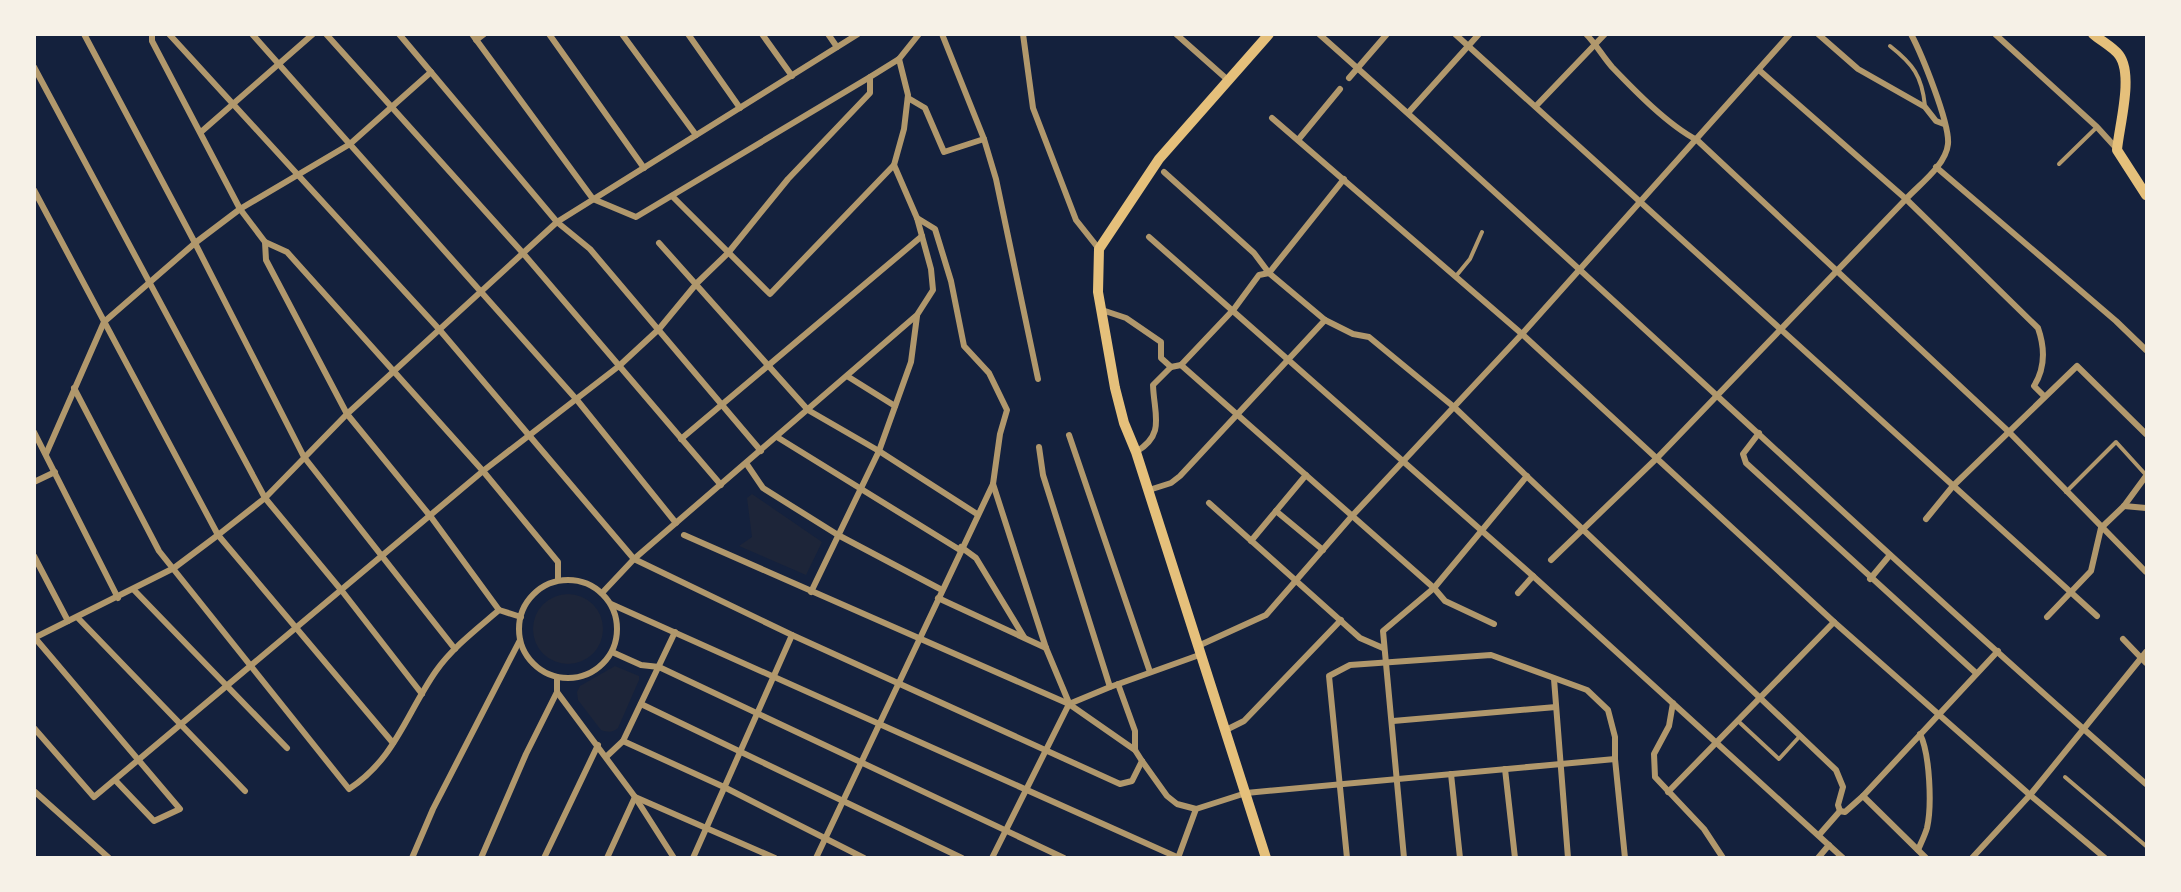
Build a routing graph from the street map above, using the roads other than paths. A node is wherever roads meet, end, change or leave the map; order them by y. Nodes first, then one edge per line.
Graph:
1 (84, 34) edge
2 (152, 34) edge
3 (169, 34) edge
4 (252, 34) edge
5 (313, 34) edge
6 (326, 34) edge
7 (399, 34) edge
8 (484, 34) edge
9 (549, 34) edge
10 (622, 34) edge
11 (688, 34) edge
12 (762, 34) edge
13 (828, 34) edge
14 (858, 34) edge
15 (942, 34) edge
16 (1023, 34) edge
17 (1176, 34) edge
18 (1269, 34) edge
19 (1319, 34) edge
20 (1387, 34) edge
21 (1455, 34) edge
22 (1479, 34) edge
23 (1586, 34) edge
24 (1605, 34) edge
25 (1790, 34) edge
26 (1818, 34) edge
27 (1911, 34) edge
28 (1995, 34) edge
29 (2093, 34) edge
30 (916, 36) edge
31 (474, 37) edge
32 (1596, 44) junction
33 (1468, 46) junction
34 (1890, 46) dead end
35 (837, 48) junction
36 (899, 59) junction
37 (278, 63) junction
38 (34, 67) edge
39 (1357, 68) junction
40 (1759, 70) junction
41 (431, 72) junction
42 (792, 76) junction
43 (870, 77) junction
44 (1349, 78) dead end
45 (1229, 81) junction
46 (1340, 89) dead end
47 (908, 98) junction
48 (234, 104) junction
49 (1536, 105) junction
50 (390, 106) junction
51 (1925, 107) junction
52 (740, 108) junction
53 (1408, 113) junction
54 (1272, 118) dead end
55 (1944, 124) junction
56 (2097, 127) junction
57 (201, 132) junction
58 (696, 135) junction
59 (984, 139) junction
60 (1298, 140) junction
61 (1697, 140) junction
62 (350, 144) junction
63 (2117, 150) junction
64 (2059, 164) dead end
65 (894, 165) junction
66 (1936, 167) junction
67 (644, 168) junction
68 (1164, 172) dead end
69 (297, 175) junction
70 (1344, 179) junction
71 (34, 190) edge
72 (2146, 195) edge
73 (672, 196) junction
74 (1906, 199) junction
75 (593, 200) junction
76 (1642, 202) junction
77 (240, 209) junction
78 (917, 218) junction
79 (557, 222) junction
80 (1482, 232) dead end
81 (922, 236) junction
82 (1149, 237) dead end
83 (265, 242) junction
84 (195, 243) junction
85 (659, 243) dead end
86 (1099, 249) junction
87 (522, 252) junction
88 (728, 253) junction
89 (1580, 270) junction
90 (1837, 271) junction
91 (1269, 273) junction
92 (1456, 276) junction
93 (149, 282) junction
94 (697, 283) junction
95 (479, 291) junction
96 (1234, 309) junction
97 (1102, 310) junction
98 (917, 315) junction
99 (1325, 320) junction
100 (104, 322) junction
101 (438, 328) junction
102 (1781, 328) junction
103 (659, 329) junction
104 (1522, 334) junction
105 (2146, 350) edge
106 (1290, 359) junction
107 (768, 365) junction
108 (1181, 365) junction
109 (619, 366) junction
110 (1171, 367) junction
111 (393, 372) junction
112 (847, 376) junction
113 (1038, 379) dead end
114 (74, 388) junction
115 (1717, 394) junction
116 (2044, 396) junction
117 (577, 400) junction
118 (722, 405) junction
119 (895, 406) junction
120 (1454, 407) junction
121 (808, 410) junction
122 (346, 414) junction
123 (1238, 415) junction
124 (34, 432) edge
125 (1759, 432) junction
126 (2009, 432) junction
127 (2146, 434) edge
128 (528, 435) junction
129 (1069, 435) dead end
130 (777, 437) junction
131 (681, 439) junction
132 (1039, 447) dead end
133 (761, 451) junction
134 (879, 451) junction
135 (1136, 452) junction
136 (46, 454) junction
137 (304, 457) junction
138 (1658, 457) junction
139 (1403, 463) junction
140 (746, 464) junction
141 (483, 471) junction
142 (55, 472) junction
143 (1306, 475) junction
144 (2146, 476) edge
145 (1527, 477) junction
146 (34, 482) edge
147 (993, 484) junction
148 (721, 485) junction
149 (1953, 486) junction
150 (860, 489) junction
151 (1149, 490) junction
152 (2066, 492) junction
153 (265, 498) junction
154 (1209, 503) dead end
155 (2124, 506) junction
156 (2146, 508) edge
157 (1276, 510) junction
158 (977, 514) junction
159 (1352, 516) junction
160 (431, 517) junction
161 (1926, 519) dead end
162 (676, 523) junction
163 (2101, 528) junction
164 (1584, 529) junction
165 (1480, 532) junction
166 (218, 535) junction
167 (684, 535) dead end
168 (838, 535) junction
169 (1251, 541) junction
170 (960, 548) junction
171 (1323, 550) junction
172 (1890, 555) junction
173 (34, 556) edge
174 (384, 556) junction
175 (634, 559) junction
176 (1551, 560) dead end
177 (174, 568) junction
178 (2146, 572) edge
179 (1533, 576) junction
180 (1870, 579) junction
181 (558, 580) junction
182 (1296, 581) junction
183 (1434, 588) junction
184 (135, 590) junction
185 (942, 590) junction
186 (342, 591) junction
187 (811, 592) junction
188 (603, 593) junction
189 (1518, 593) dead end
190 (2071, 593) junction
191 (118, 598) junction
192 (938, 598) junction
193 (611, 604) junction
194 (499, 610) junction
195 (2097, 616) dead end
196 (521, 617) junction
197 (2047, 617) dead end
198 (78, 618) junction
199 (1341, 620) junction
200 (68, 621) junction
201 (1834, 622) junction
202 (1494, 624) dead end
203 (298, 628) junction
204 (675, 632) junction
205 (792, 635) junction
206 (1024, 637) junction
207 (35, 638) edge
208 (2123, 639) dead end
209 (520, 640) junction
210 (919, 640) junction
211 (1046, 648) junction
212 (1383, 648) junction
213 (455, 649) junction
214 (1200, 650) junction
215 (1998, 651) junction
216 (612, 652) junction
217 (2146, 652) edge
218 (2144, 660) edge
219 (1385, 661) junction
220 (252, 666) junction
221 (659, 667) junction
222 (1150, 672) junction
223 (1976, 674) junction
224 (774, 675) junction
225 (557, 677) junction
226 (1554, 679) junction
227 (899, 683) junction
228 (1118, 684) junction
229 (228, 686) junction
230 (1110, 687) junction
231 (556, 692) junction
232 (422, 694) junction
233 (1760, 697) junction
234 (641, 704) junction
235 (1070, 704) junction
236 (1673, 704) junction
237 (1556, 707) junction
238 (758, 712) junction
239 (1939, 713) junction
240 (1393, 721) junction
241 (1738, 721) junction
242 (881, 723) junction
243 (183, 725) junction
244 (34, 728) edge
245 (2082, 729) junction
246 (1226, 730) junction
247 (1920, 734) junction
248 (1800, 736) junction
249 (623, 741) junction
250 (393, 743) junction
251 (1718, 743) junction
252 (598, 745) junction
253 (287, 748) dead end
254 (1135, 750) junction
255 (1047, 751) junction
256 (740, 753) junction
257 (606, 757) junction
258 (1615, 759) junction
259 (140, 760) junction
260 (1142, 761) junction
261 (862, 762) junction
262 (1559, 764) junction
263 (1505, 770) junction
264 (1451, 774) junction
265 (2065, 777) dead end
266 (115, 780) junction
267 (1396, 780) junction
268 (2146, 784) edge
269 (1340, 785) junction
270 (724, 787) junction
271 (1027, 790) junction
272 (34, 791) edge
273 (245, 791) dead end
274 (1668, 792) junction
275 (1246, 793) junction
276 (2030, 795) junction
277 (1863, 796) junction
278 (635, 797) junction
279 (844, 800) junction
280 (1196, 809) junction
281 (1840, 811) junction
282 (705, 827) junction
283 (1005, 830) junction
284 (1819, 835) junction
285 (826, 839) junction
286 (1829, 845) junction
287 (2146, 846) edge
288 (1918, 850) junction
289 (109, 858) edge
290 (412, 858) edge
291 (481, 858) edge
292 (544, 858) edge
293 (607, 858) edge
294 (674, 858) edge
295 (693, 858) edge
296 (775, 858) edge
297 (816, 858) edge
298 (864, 858) edge
299 (962, 858) edge
300 (992, 858) edge
301 (1065, 858) edge
302 (1179, 858) edge
303 (1266, 858) edge
304 (1347, 858) edge
305 (1404, 858) edge
306 (1460, 858) edge
307 (1515, 858) edge
308 (1568, 858) edge
309 (1625, 858) edge
310 (1723, 858) edge
311 (1818, 858) edge
312 (1843, 858) edge
313 (1926, 858) edge
314 (1972, 858) edge
315 (2104, 858) edge

1 - 84 street
2 - 57 street
3 - 48 street
4 - 37 street
5 - 37 street
6 - 50 street
7 - 41 street
8 - 31 street
9 - 67 street
10 - 58 street
11 - 52 street
12 - 42 street
13 - 35 street
14 - 35 street
15 - 59 street
16 - 86 street
17 - 45 street
18 - 45 main road
19 - 39 street
20 - 39 street
21 - 33 street
22 - 33 street
23 - 32 street
24 - 32 street
25 - 40 street
26 - 51 street
27 - 55 street
28 - 56 street
29 - 63 main road
30 - 36 street
31 - 75 street
32 - 49 street
32 - 61 street
33 - 49 street
33 - 53 street
34 - 51 lane
35 - 42 street
36 - 43 street
36 - 47 street
37 - 48 street
37 - 62 street
38 - 93 street
39 - 44 street
39 - 53 street
40 - 61 street
40 - 74 street
41 - 50 street
41 - 79 street
42 - 52 street
43 - 73 street
43 - 88 street
45 - 86 main road
46 - 60 street
47 - 59 street
47 - 65 street
48 - 57 street
48 - 69 street
49 - 76 street
50 - 62 street
50 - 87 street
51 - 55 street
52 - 58 street
53 - 89 street
54 - 60 street
55 - 66 street
56 - 63 street
56 - 64 lane
57 - 77 street
58 - 67 street
59 - 113 street
60 - 70 street
61 - 76 street
61 - 90 street
62 - 69 street
62 - 95 street
63 - 72 main road
65 - 78 street
65 - 88 street
66 - 74 street
66 - 105 street
67 - 75 street
68 - 91 street
69 - 77 street
69 - 101 street
70 - 91 street
70 - 92 street
71 - 100 street
73 - 75 street
73 - 88 street
74 - 90 street
74 - 116 street
75 - 79 street
76 - 89 street
76 - 102 street
77 - 83 street
77 - 84 street
78 - 81 street
78 - 147 street
79 - 87 street
79 - 103 street
80 - 92 lane
81 - 98 street
81 - 107 street
82 - 96 street
83 - 111 street
83 - 122 street
84 - 93 street
84 - 137 street
85 - 94 street
86 - 97 main road
87 - 95 street
87 - 109 street
88 - 94 street
89 - 104 street
89 - 115 street
90 - 102 street
90 - 126 street
91 - 96 street
91 - 99 street
92 - 104 street
93 - 100 street
93 - 153 street
94 - 103 street
94 - 107 street
95 - 101 street
95 - 117 street
96 - 106 street
96 - 108 street
97 - 110 street
97 - 135 main road
98 - 112 street
98 - 119 street
99 - 106 street
99 - 120 street
100 - 114 street
100 - 166 street
101 - 111 street
101 - 128 street
102 - 115 street
102 - 149 street
103 - 109 street
103 - 118 street
104 - 120 street
104 - 138 street
106 - 123 street
106 - 139 street
107 - 118 street
107 - 121 street
108 - 110 street
108 - 123 street
109 - 117 street
109 - 131 street
110 - 135 street
111 - 122 street
111 - 141 street
112 - 119 street
112 - 121 street
114 - 136 street
114 - 177 street
115 - 125 street
115 - 138 street
116 - 126 street
116 - 127 street
117 - 128 street
117 - 162 street
118 - 131 street
118 - 133 street
119 - 134 street
120 - 139 street
120 - 145 street
121 - 130 street
121 - 134 street
122 - 137 street
122 - 160 street
123 - 143 street
123 - 151 street
124 - 136 street
125 - 172 street
125 - 180 street
126 - 149 street
126 - 152 street
128 - 141 street
128 - 175 street
129 - 222 street
130 - 133 street
130 - 150 street
131 - 148 street
132 - 230 street
133 - 140 street
134 - 150 street
134 - 158 street
135 - 151 main road
136 - 142 street
137 - 153 street
137 - 174 street
138 - 164 street
138 - 201 street
139 - 159 street
139 - 165 street
140 - 148 street
140 - 168 street
141 - 160 street
141 - 181 street
142 - 146 street
142 - 191 street
143 - 157 street
143 - 159 street
144 - 152 lane
144 - 155 street
145 - 164 street
145 - 165 street
147 - 158 street
147 - 211 street
148 - 162 street
149 - 161 street
149 - 190 street
150 - 168 street
150 - 170 street
151 - 214 main road
152 - 163 street
153 - 166 street
153 - 186 street
154 - 169 street
155 - 156 street
155 - 163 street
157 - 169 street
157 - 171 street
158 - 170 street
159 - 171 street
159 - 183 street
160 - 174 street
160 - 194 street
162 - 175 street
163 - 178 street
163 - 190 street
164 - 176 street
164 - 233 street
165 - 179 street
165 - 183 street
166 - 177 street
166 - 203 street
167 - 187 street
168 - 185 street
168 - 187 street
169 - 182 street
170 - 185 street
170 - 206 street
171 - 182 street
172 - 180 street
172 - 215 street
173 - 200 street
174 - 186 street
174 - 213 street
175 - 188 street
175 - 205 street
177 - 184 street
177 - 220 street
179 - 189 street
179 - 236 street
180 - 223 street
181 - 188 street
181 - 196 street
182 - 199 street
182 - 214 street
183 - 202 street
183 - 212 street
184 - 191 street
184 - 229 street
185 - 192 street
186 - 203 street
186 - 232 street
187 - 210 street
188 - 193 street
190 - 195 street
190 - 197 street
191 - 198 street
192 - 206 street
192 - 210 street
193 - 204 street
193 - 216 street
194 - 196 street
194 - 213 street
196 - 209 street
198 - 200 street
198 - 243 street
199 - 212 street
199 - 246 street
200 - 207 street
201 - 233 street
201 - 239 street
203 - 220 street
203 - 250 street
204 - 221 street
204 - 224 street
205 - 224 street
205 - 227 street
206 - 211 street
207 - 259 street
208 - 218 street
209 - 225 street
209 - 290 street
210 - 227 street
210 - 235 street
211 - 235 street
212 - 219 street
213 - 232 street
214 - 222 street
214 - 246 main road
215 - 223 street
215 - 245 street
216 - 221 street
216 - 225 street
217 - 218 street
218 - 245 street
219 - 226 street
219 - 240 street
219 - 269 street
220 - 229 street
220 - 250 street
221 - 234 street
221 - 238 street
222 - 228 street
223 - 239 street
224 - 238 street
224 - 242 street
225 - 231 street
226 - 237 street
226 - 258 street
227 - 242 street
227 - 255 street
228 - 230 street
228 - 254 street
229 - 243 street
229 - 253 street
230 - 235 street
231 - 252 street
231 - 291 street
232 - 250 street
233 - 241 street
233 - 248 street
234 - 249 street
234 - 256 street
235 - 254 street
235 - 255 street
236 - 251 street
236 - 274 street
237 - 240 street
237 - 262 street
238 - 256 street
238 - 261 street
239 - 247 street
239 - 276 street
240 - 267 street
241 - 248 lane
241 - 251 street
242 - 261 street
242 - 271 street
243 - 259 street
243 - 273 street
244 - 266 street
245 - 268 street
245 - 276 street
246 - 275 main road
247 - 277 street
247 - 288 street
248 - 281 street
249 - 257 street
249 - 270 street
251 - 274 street
251 - 284 street
252 - 257 street
252 - 292 street
254 - 260 street
255 - 260 street
255 - 271 street
256 - 270 street
256 - 279 street
257 - 278 street
258 - 262 street
258 - 309 street
259 - 266 street
259 - 266 street
260 - 280 street
261 - 279 street
261 - 283 street
262 - 263 street
262 - 308 street
263 - 264 street
263 - 307 street
264 - 267 street
264 - 306 street
265 - 287 lane
267 - 269 street
267 - 305 street
269 - 275 street
269 - 304 street
270 - 282 street
270 - 285 street
271 - 283 street
271 - 302 street
272 - 289 street
274 - 310 street
275 - 280 street
275 - 303 main road
276 - 314 street
276 - 315 street
277 - 281 street
277 - 288 street
278 - 282 street
278 - 293 street
278 - 294 street
279 - 285 street
279 - 299 street
280 - 302 street
281 - 284 street
282 - 295 street
282 - 296 street
283 - 300 street
283 - 301 street
284 - 286 street
285 - 297 street
285 - 298 street
286 - 311 street
286 - 312 street
288 - 313 street

